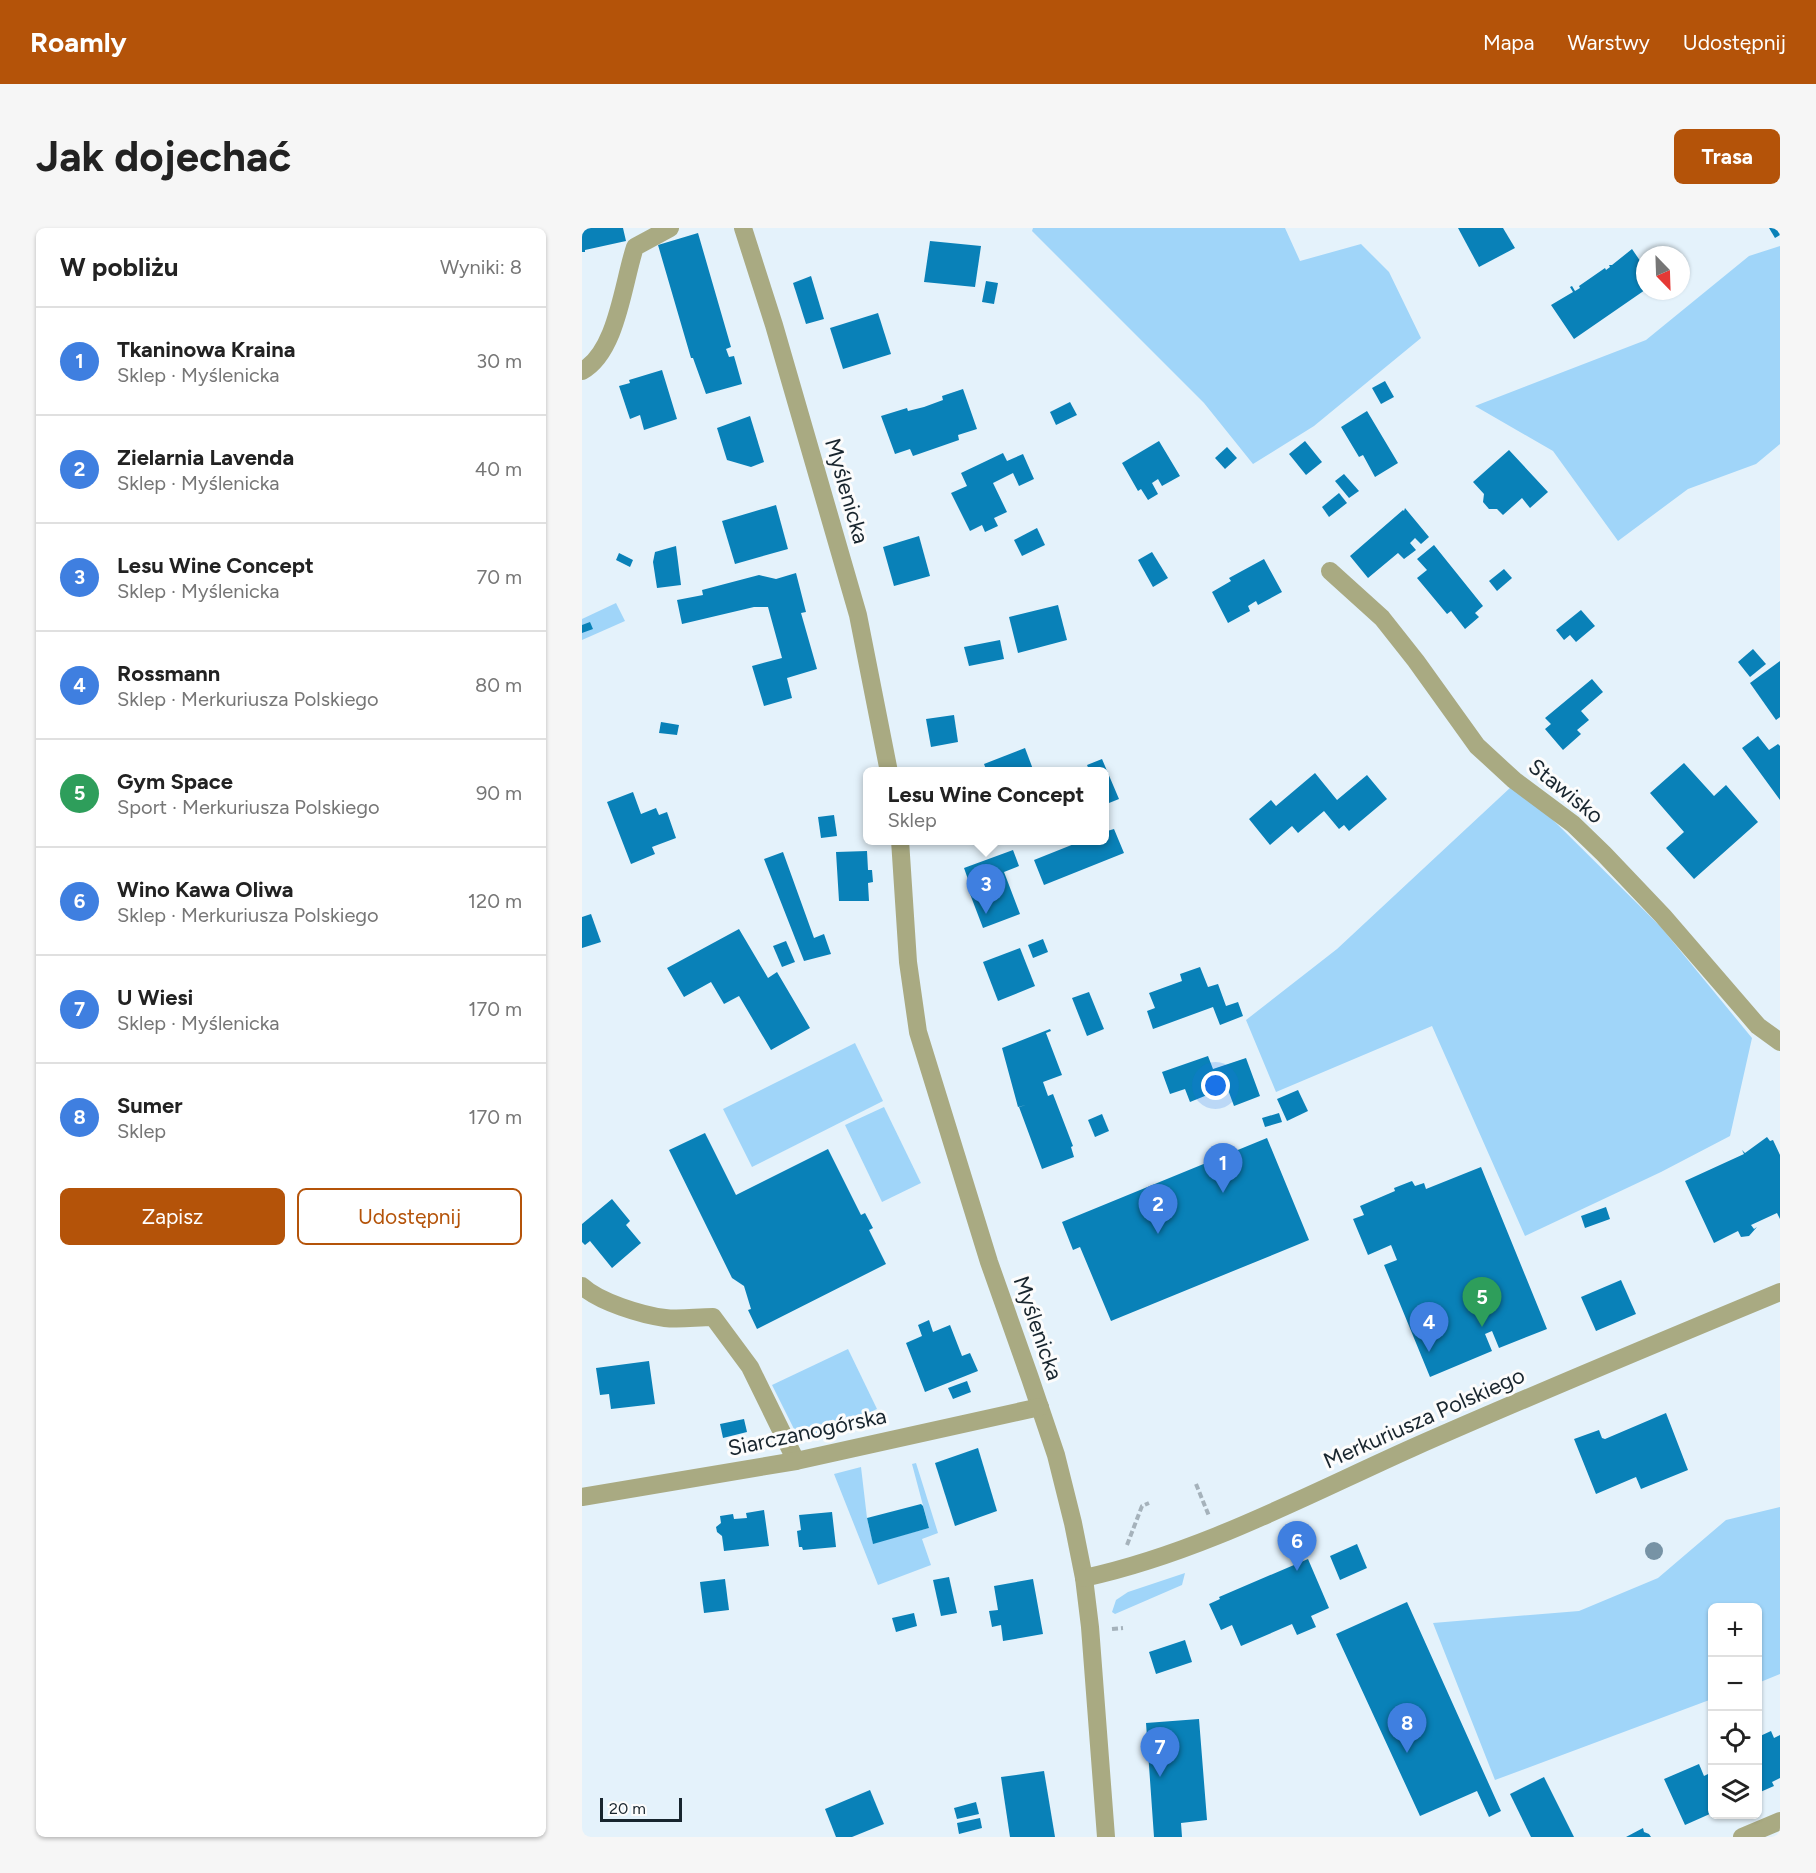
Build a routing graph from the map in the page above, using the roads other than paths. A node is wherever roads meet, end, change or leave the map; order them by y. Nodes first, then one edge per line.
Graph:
1 (670, 228) edge
2 (743, 228) edge
3 (582, 371) edge
4 (1330, 571) dead end
5 (888, 767) edge
6 (900, 845) edge
7 (1780, 1042) edge
8 (582, 1286) edge
9 (1780, 1292) edge
10 (1040, 1407) junction
11 (796, 1461) junction
12 (582, 1497) edge
13 (1084, 1578) junction
14 (1780, 1821) edge
15 (1106, 1837) edge
16 (1742, 1837) edge

1 - 3 street
2 - 5 street, Myślenicka
4 - 7 street, Stawisko
6 - 10 street, Myślenicka
8 - 11 street
9 - 13 street, Merkuriusza Polskiego
10 - 11 street, Siarczanogórska
10 - 13 street, Myślenicka
11 - 12 street, Siarczanogórska
13 - 15 street, Myślenicka
14 - 16 street

